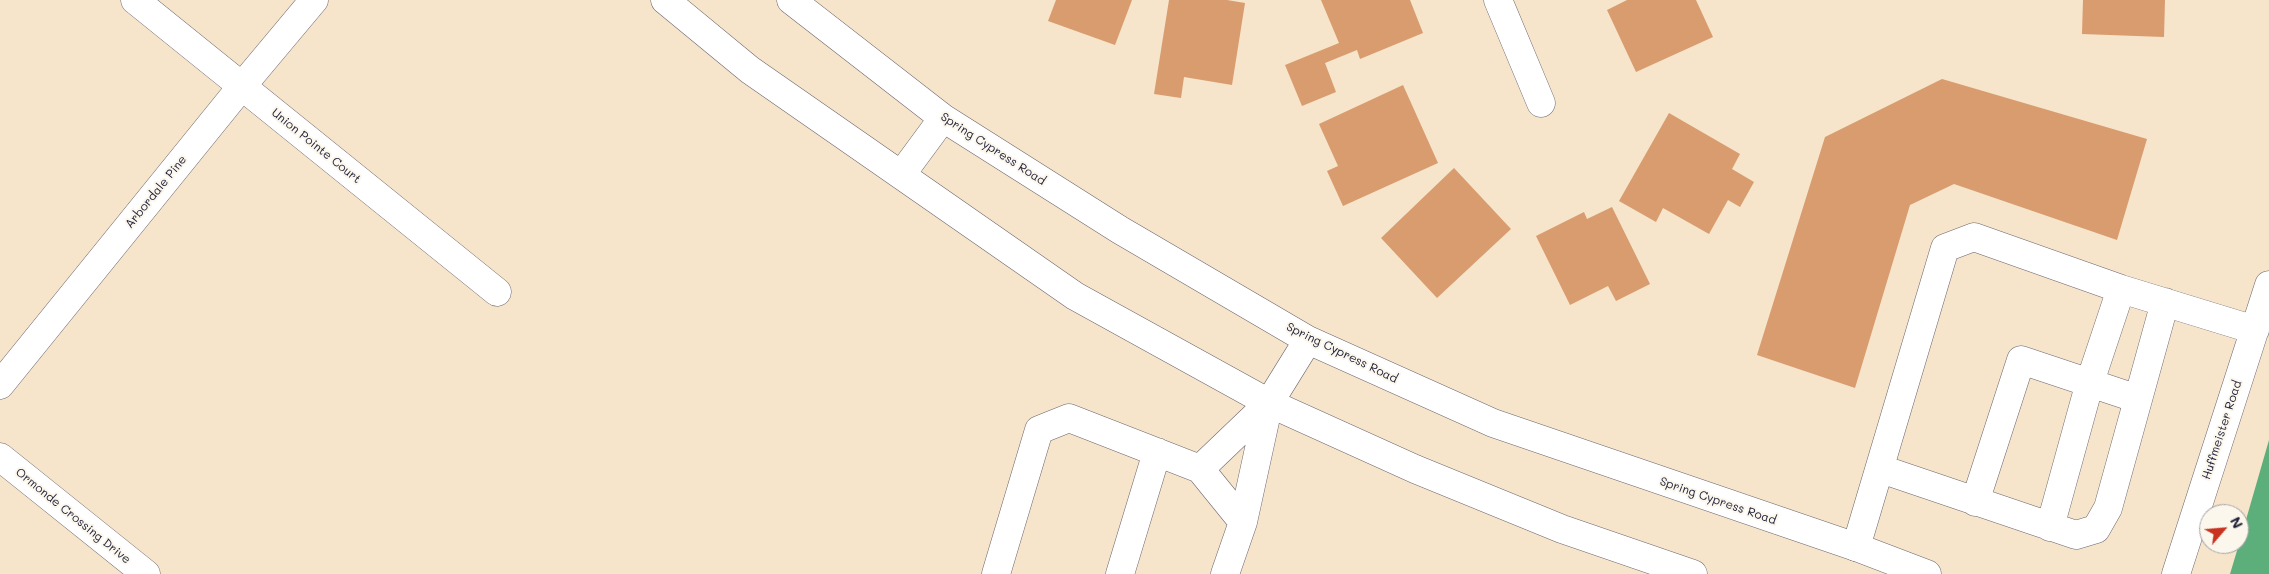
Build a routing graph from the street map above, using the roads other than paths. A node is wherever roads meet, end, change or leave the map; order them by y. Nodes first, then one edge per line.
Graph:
1 (135, 0) edge
2 (314, 0) edge
3 (665, 0) edge
4 (791, 0) edge
5 (1498, 0) edge
6 (242, 86) junction
7 (1541, 103) dead end
8 (943, 118) junction
9 (901, 175) junction
10 (2269, 285) edge
11 (2121, 289) junction
12 (497, 292) dead end
13 (2165, 302) junction
14 (2255, 330) junction
15 (1308, 340) junction
16 (2090, 382) junction
17 (0, 385) edge
18 (2138, 398) junction
19 (1269, 403) junction
20 (1157, 452) junction
21 (0, 457) edge
22 (1200, 469) junction
23 (1881, 469) junction
24 (1975, 502) junction
25 (1244, 522) junction
26 (2050, 527) junction
27 (1856, 547) junction
28 (146, 574) edge
29 (996, 574) edge
30 (1120, 574) edge
31 (1225, 574) edge
32 (1693, 574) edge
33 (1927, 574) edge
34 (2176, 574) edge

1 - 6 main road, Union Pointe Court
2 - 6 main road, Arbordale Pine
3 - 9 main road
4 - 8 main road, Spring Cypress Road
5 - 7 main road
6 - 12 main road, Union Pointe Court
6 - 17 main road, Arbordale Pine
8 - 9 main road
8 - 15 main road, Spring Cypress Road
9 - 19 main road
10 - 14 main road, Huffmeister Road
11 - 13 main road
11 - 16 main road
11 - 23 main road
13 - 14 main road
13 - 18 main road
14 - 34 main road, Huffmeister Road
15 - 19 main road
15 - 27 main road, Spring Cypress Road
16 - 18 main road
16 - 24 main road
16 - 26 main road
18 - 26 main road
19 - 22 main road
19 - 25 main road
19 - 32 main road
20 - 22 main road
20 - 29 main road
20 - 30 main road
21 - 28 main road, Ormonde Crossing Drive
22 - 25 main road
23 - 24 main road
23 - 27 main road
24 - 26 main road
25 - 31 main road
27 - 33 main road, Spring Cypress Road

